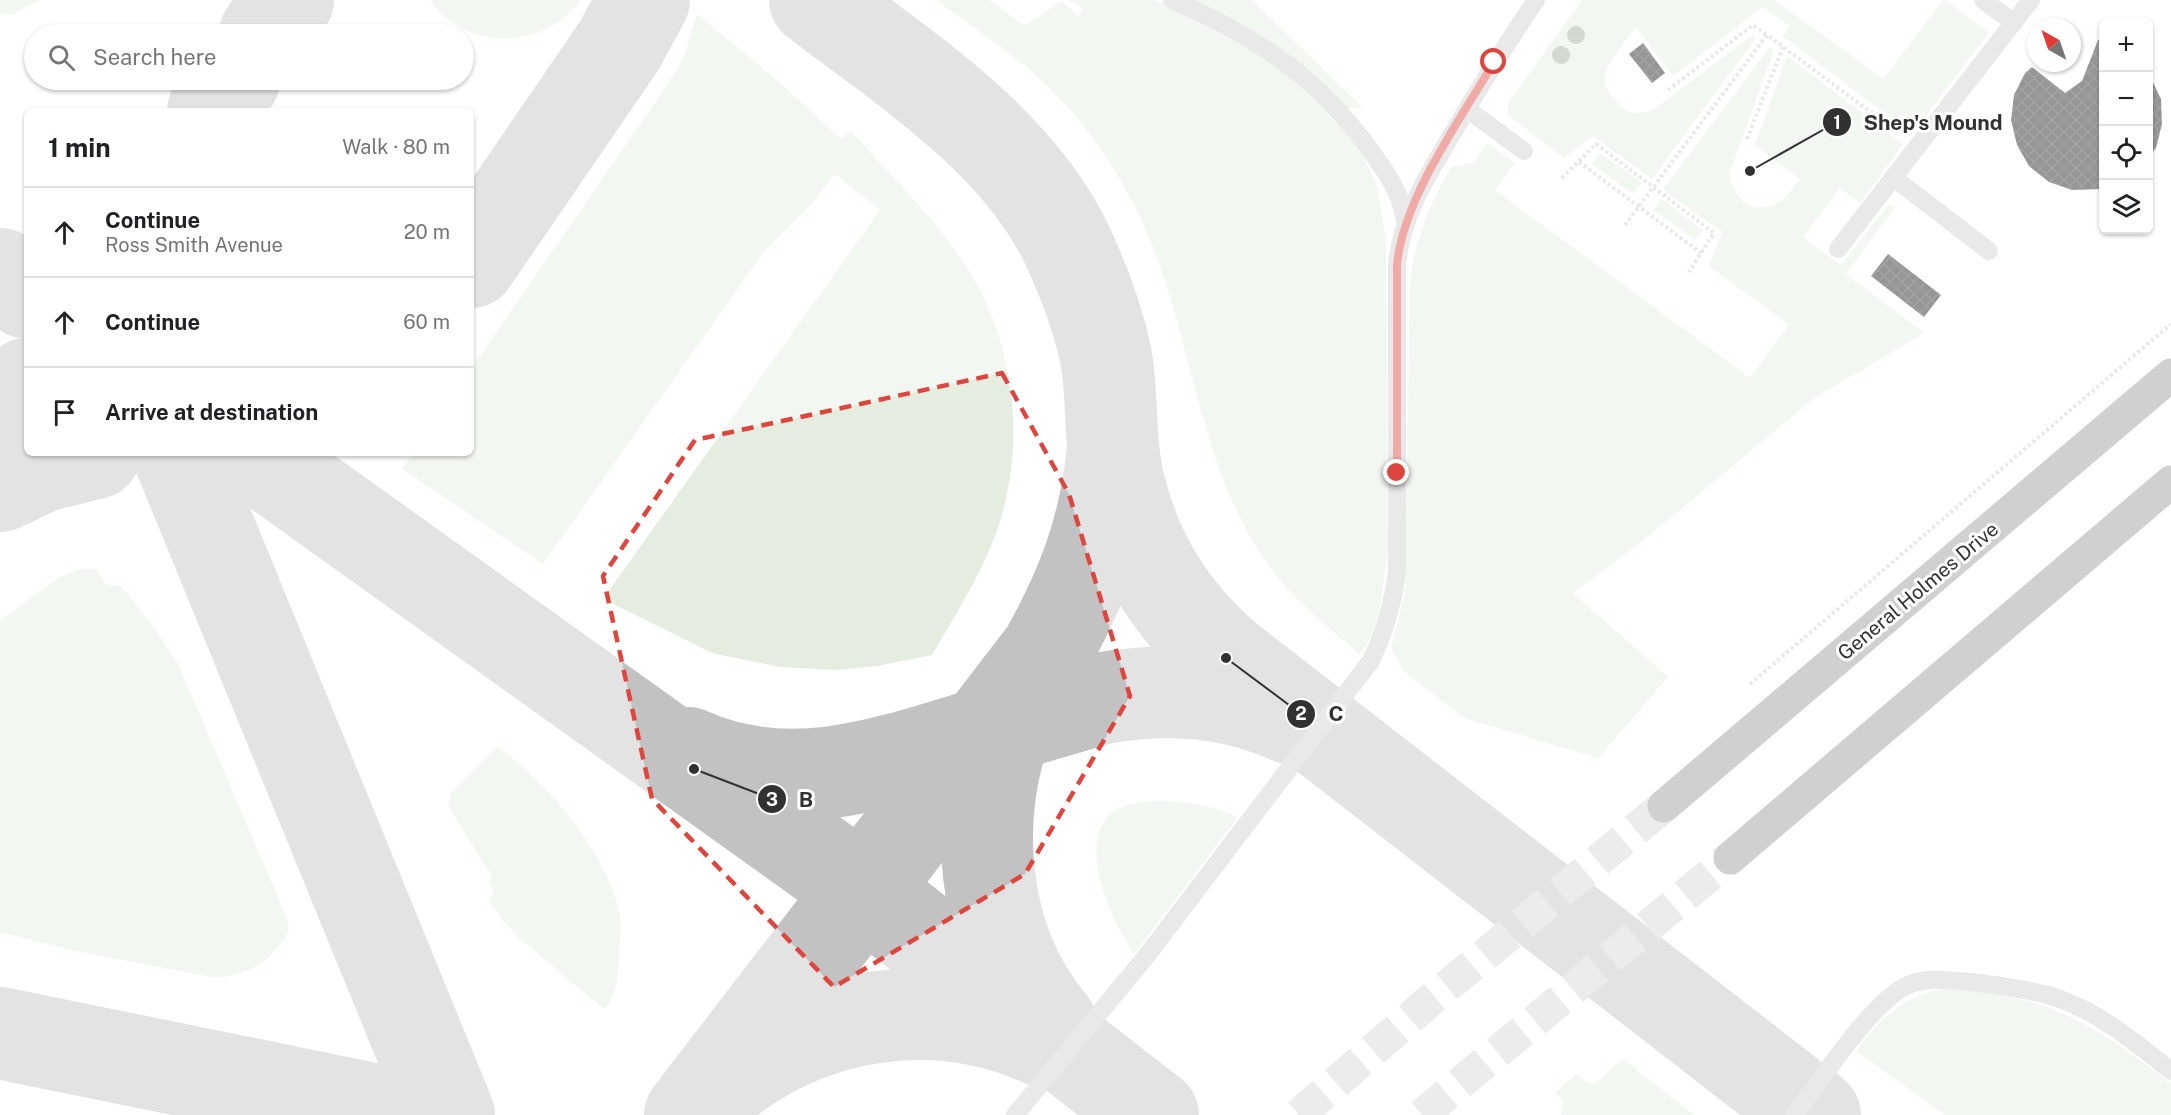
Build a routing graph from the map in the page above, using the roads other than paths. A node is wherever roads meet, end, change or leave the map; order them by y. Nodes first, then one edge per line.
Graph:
1 (1172, 0) edge
2 (1536, 0) edge
3 (1983, 0) edge
4 (2031, 0) edge
5 (2014, 22) junction
6 (1467, 109) junction
7 (1524, 151) dead end
8 (1894, 178) junction
9 (1405, 224) junction
10 (1838, 249) dead end
11 (1989, 251) dead end
12 (2171, 375) edge
13 (2171, 482) edge
14 (1664, 806) tunnel mouth
15 (1730, 858) tunnel mouth
16 (2171, 1071) edge
17 (1015, 1115) edge
18 (1794, 1115) edge

1 - 9 lane
2 - 6 lane
3 - 5 lane
4 - 5 lane
5 - 8 lane
6 - 7 lane
6 - 9 lane
8 - 10 lane
8 - 11 lane
9 - 17 lane
12 - 14 highway, General Holmes Drive
13 - 15 highway
16 - 18 lane

